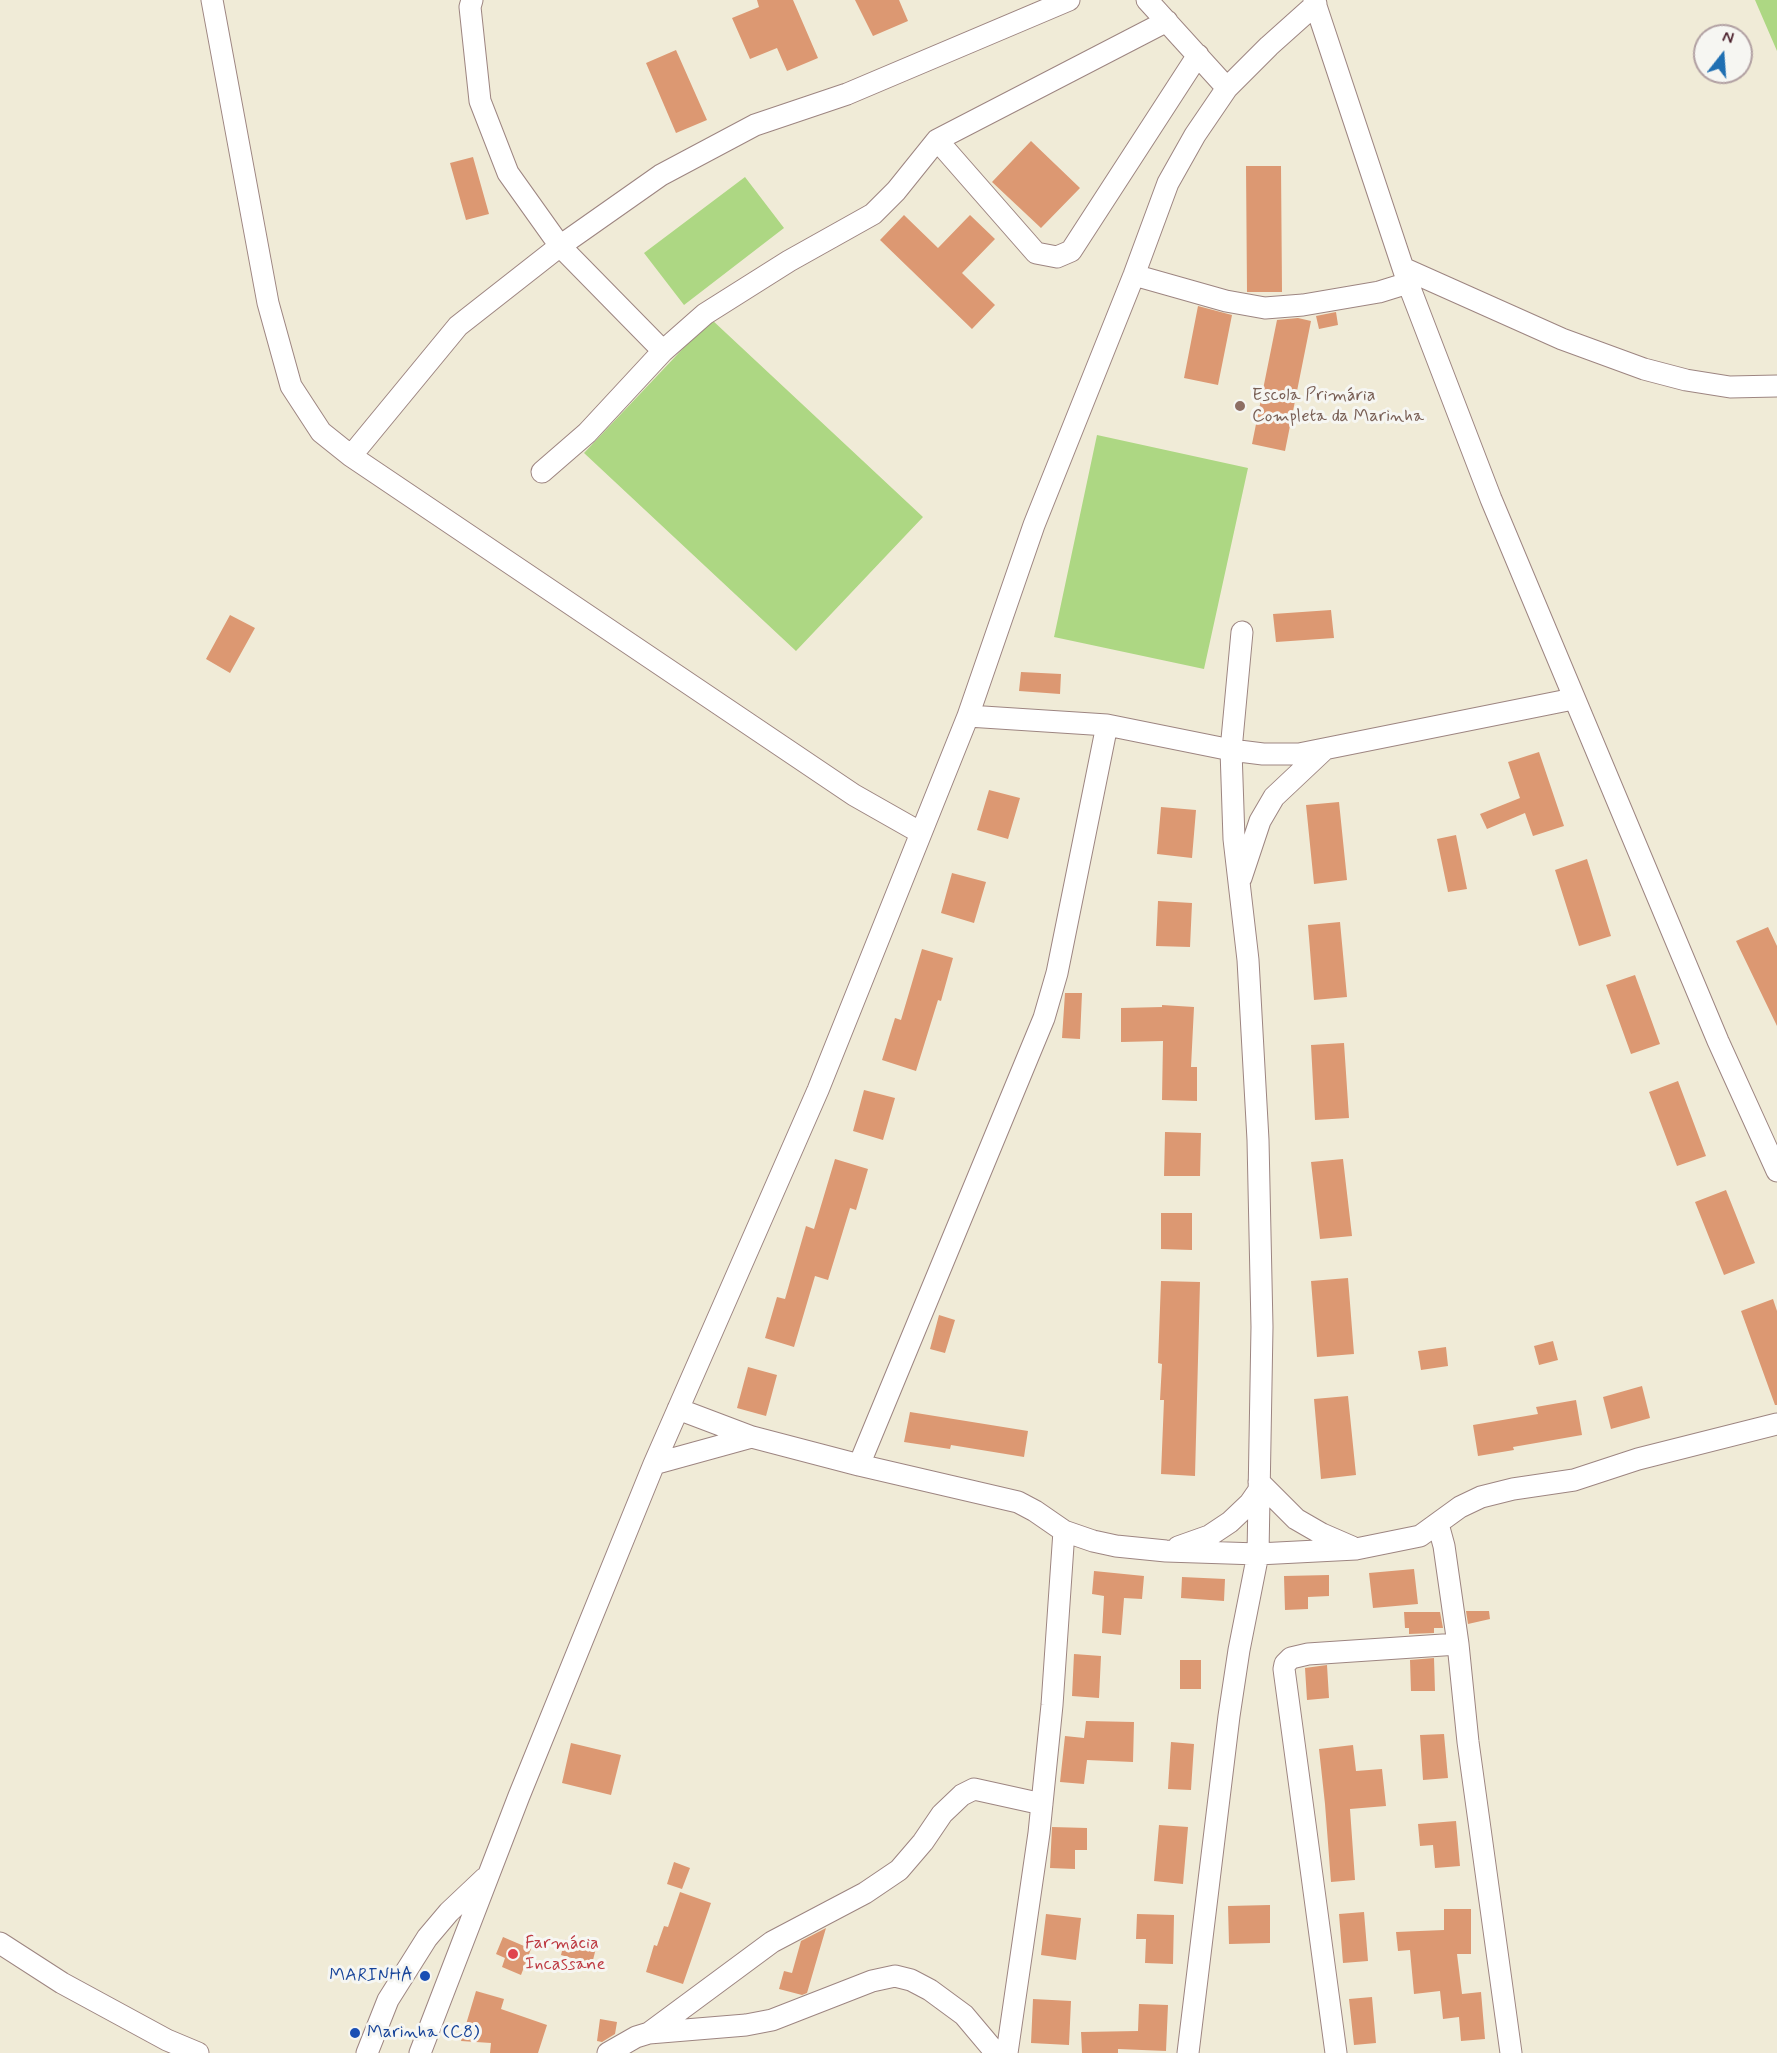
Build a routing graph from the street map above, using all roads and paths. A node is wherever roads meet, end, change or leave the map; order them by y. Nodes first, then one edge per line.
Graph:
1 (213, 0) edge
2 (472, 0) edge
3 (1069, 0) edge
4 (1147, 0) edge
5 (1315, 2) edge
6 (1167, 21) junction
7 (1198, 55) junction
8 (1227, 88) junction
9 (937, 140) junction
10 (560, 246) junction
11 (1134, 275) junction
12 (1405, 275) junction
13 (663, 351) junction
14 (1777, 386) edge
15 (351, 456) junction
16 (542, 472) dead end
17 (1242, 632) dead end
18 (1573, 699) junction
19 (968, 716) junction
20 (1107, 725) junction
21 (1326, 749) junction
22 (1231, 750) junction
23 (921, 833) junction
24 (1239, 883) junction
25 (1777, 1171) edge
26 (678, 1409) junction
27 (1777, 1424) edge
28 (752, 1437) junction
29 (654, 1464) junction
30 (858, 1465) junction
31 (1259, 1486) junction
32 (1438, 1524) junction
33 (1064, 1531) junction
34 (1356, 1549) junction
35 (1166, 1551) junction
36 (1258, 1554) junction
37 (1458, 1644) junction
38 (1042, 1804) junction
39 (490, 1874) junction
40 (0, 1943) edge
41 (649, 2033) junction
42 (165, 2046) edge
43 (198, 2053) edge
44 (367, 2053) edge
45 (420, 2053) edge
46 (608, 2053) edge
47 (996, 2053) edge
48 (1007, 2053) edge
49 (1188, 2053) edge
50 (1336, 2053) edge
51 (1511, 2053) edge

1 - 15 street
2 - 10 street
3 - 10 street
4 - 6 street
5 - 8 street
5 - 12 street
6 - 7 street
6 - 9 street
7 - 8 street
7 - 9 street
8 - 11 street
9 - 13 street
10 - 13 street
10 - 15 street
11 - 12 street
11 - 19 street
12 - 14 street
12 - 18 street
13 - 16 street
15 - 23 street
17 - 22 street
18 - 21 street
18 - 25 street
19 - 20 street
19 - 23 street
20 - 22 street
20 - 30 street
21 - 22 street
21 - 24 street
22 - 24 street
23 - 26 street
24 - 31 street
26 - 28 street
26 - 29 street
27 - 32 street
28 - 29 street
28 - 30 street
29 - 39 street
30 - 33 street
31 - 34 street
31 - 35 street
31 - 36 street
32 - 34 street
32 - 37 street
33 - 35 street
33 - 38 street
34 - 36 street
35 - 36 street
36 - 49 street
37 - 50 street
37 - 51 street
38 - 41 street
38 - 48 street
39 - 44 street
39 - 45 street
40 - 42 street
41 - 46 street
41 - 47 street
42 - 43 street

